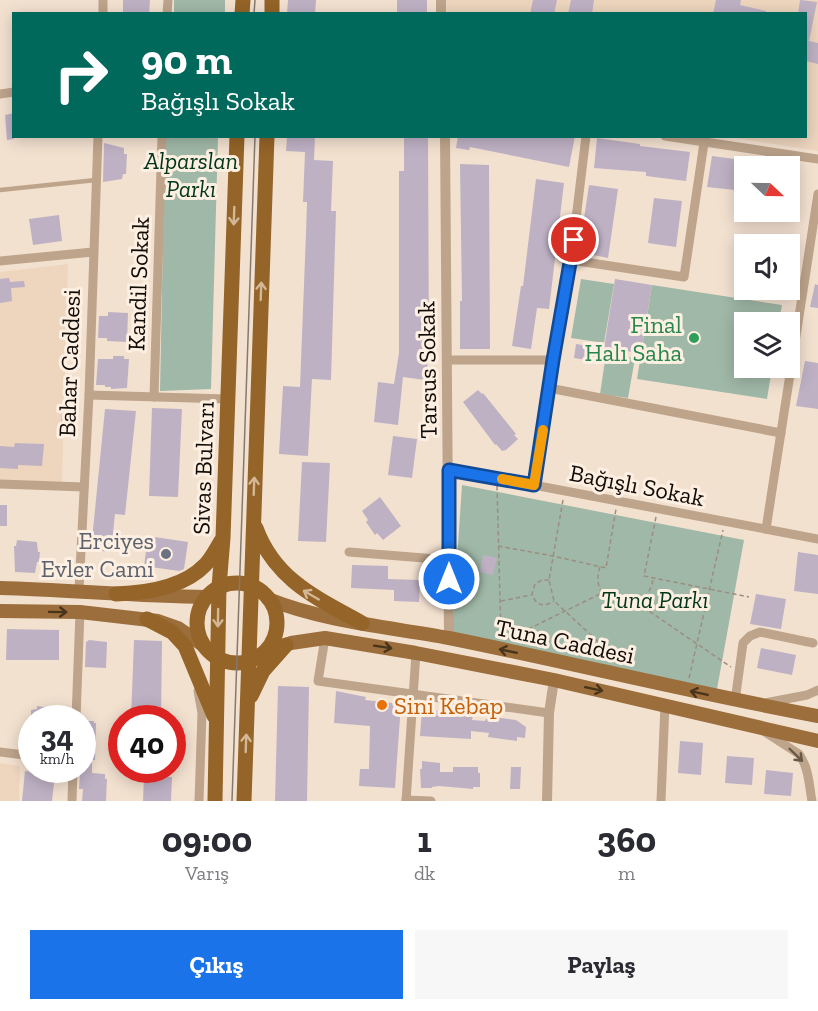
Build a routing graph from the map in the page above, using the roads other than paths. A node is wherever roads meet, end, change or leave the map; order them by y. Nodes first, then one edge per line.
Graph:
1 (98, 138) edge
2 (162, 138) edge
3 (237, 138) edge
4 (267, 138) edge
5 (445, 138) edge
6 (586, 138) edge
7 (676, 138) edge
8 (704, 143) junction
9 (818, 159) edge
10 (96, 180) junction
11 (0, 190) edge
12 (818, 194) edge
13 (93, 252) junction
14 (571, 260) junction
15 (0, 261) edge
16 (448, 360) junction
17 (553, 360) junction
18 (549, 388) junction
19 (88, 394) junction
20 (154, 397) junction
21 (228, 399) junction
22 (781, 433) junction
23 (449, 470) junction
24 (0, 484) edge
25 (534, 485) junction
26 (84, 487) junction
27 (253, 521) junction
28 (766, 529) junction
29 (223, 538) junction
30 (818, 539) edge
31 (349, 552) dead end
32 (449, 560) junction
33 (252, 586) junction
34 (0, 588) edge
35 (79, 590) junction
36 (213, 592) junction
37 (116, 594) junction
38 (268, 598) junction
39 (0, 610) edge
40 (80, 612) junction
41 (147, 619) junction
42 (309, 623) junction
43 (362, 623) junction
44 (320, 638) junction
45 (449, 639) junction
46 (813, 643) dead end
47 (203, 645) junction
48 (286, 645) junction
49 (416, 653) junction
50 (218, 658) junction
51 (255, 658) junction
52 (192, 662) junction
53 (554, 680) junction
54 (818, 690) edge
55 (414, 695) junction
56 (735, 701) junction
57 (665, 704) junction
58 (76, 705) edge
59 (757, 705) junction
60 (248, 710) junction
61 (549, 713) junction
62 (818, 716) edge
63 (216, 722) junction
64 (756, 726) junction
65 (818, 740) edge
66 (0, 752) edge
67 (18, 754) edge
68 (73, 783) edge
69 (72, 801) edge
70 (199, 801) edge
71 (215, 801) edge
72 (244, 801) edge
73 (406, 801) edge
74 (431, 801) edge
75 (547, 801) edge
76 (661, 801) edge
77 (812, 801) edge

1 - 10 street, Bahar Caddesi
2 - 20 street, Kandil Sokak
3 -> 21 highway, Sivas Bulvarı
27 -> 4 highway
5 - 16 street, Tarsus Sokak
6 - 14 street
7 - 8 street
8 - 9 street
8 - 14 street
10 - 11 lane
10 - 13 street, Bahar Caddesi
12 - 22 street
13 - 15 street
13 - 19 street, Bahar Caddesi
14 - 17 street
16 - 17 street
16 - 23 street, Tarsus Sokak
17 - 18 street
18 - 22 street
18 - 25 street
19 - 20 street
19 - 26 street, Bahar Caddesi
20 - 21 street
21 - 29 highway, Sivas Bulvarı
22 - 28 street
23 - 25 street, Bağışlı Sokak
23 - 32 street, Tarsus Sokak
24 - 26 street
25 - 28 street, Bağışlı Sokak
26 - 35 street, Bahar Caddesi
27 - 33 highway
43 -> 27 highway
28 - 30 street, Bağışlı Sokak
29 - 36 highway, Sivas Bulvarı
29 - 37 highway
31 - 32 street
32 - 45 street, Tarsus Sokak
33 - 36 highway
33 - 38 highway
33 - 51 highway
34 - 35 main road
35 - 37 main road
36 - 37 main road
36 - 47 highway
36 -> 50 highway, Sivas Bulvarı
38 - 42 main road, Tuna Caddesi
38 - 51 highway
39 -> 40 main road
40 - 41 main road
40 - 58 street
41 - 47 main road
41 - 52 highway
42 - 43 main road, Tuna Caddesi
42 - 44 main road
43 - 45 main road, Tuna Caddesi
44 - 48 main road
44 -> 49 main road, Tuna Caddesi
44 - 55 street
56 -> 45 main road, Tuna Caddesi
46 - 56 street
47 - 50 highway
48 - 51 main road
48 - 60 highway
49 - 53 main road, Tuna Caddesi
49 - 55 street
50 - 51 highway
50 - 63 highway, Sivas Bulvarı
51 - 60 highway
52 - 63 highway
52 - 70 street
53 -> 57 main road, Tuna Caddesi
53 - 61 street
54 - 59 street
55 - 61 street
55 - 73 street
56 - 59 main road, Tuna Caddesi
57 - 64 main road, Tuna Caddesi
57 - 76 street
59 - 62 main road, Tuna Caddesi
72 -> 60 highway
61 - 75 street
63 - 71 highway, Sivas Bulvarı
64 - 65 main road, Tuna Caddesi
64 -> 77 street
66 - 67 street
68 - 69 street
73 - 74 street

